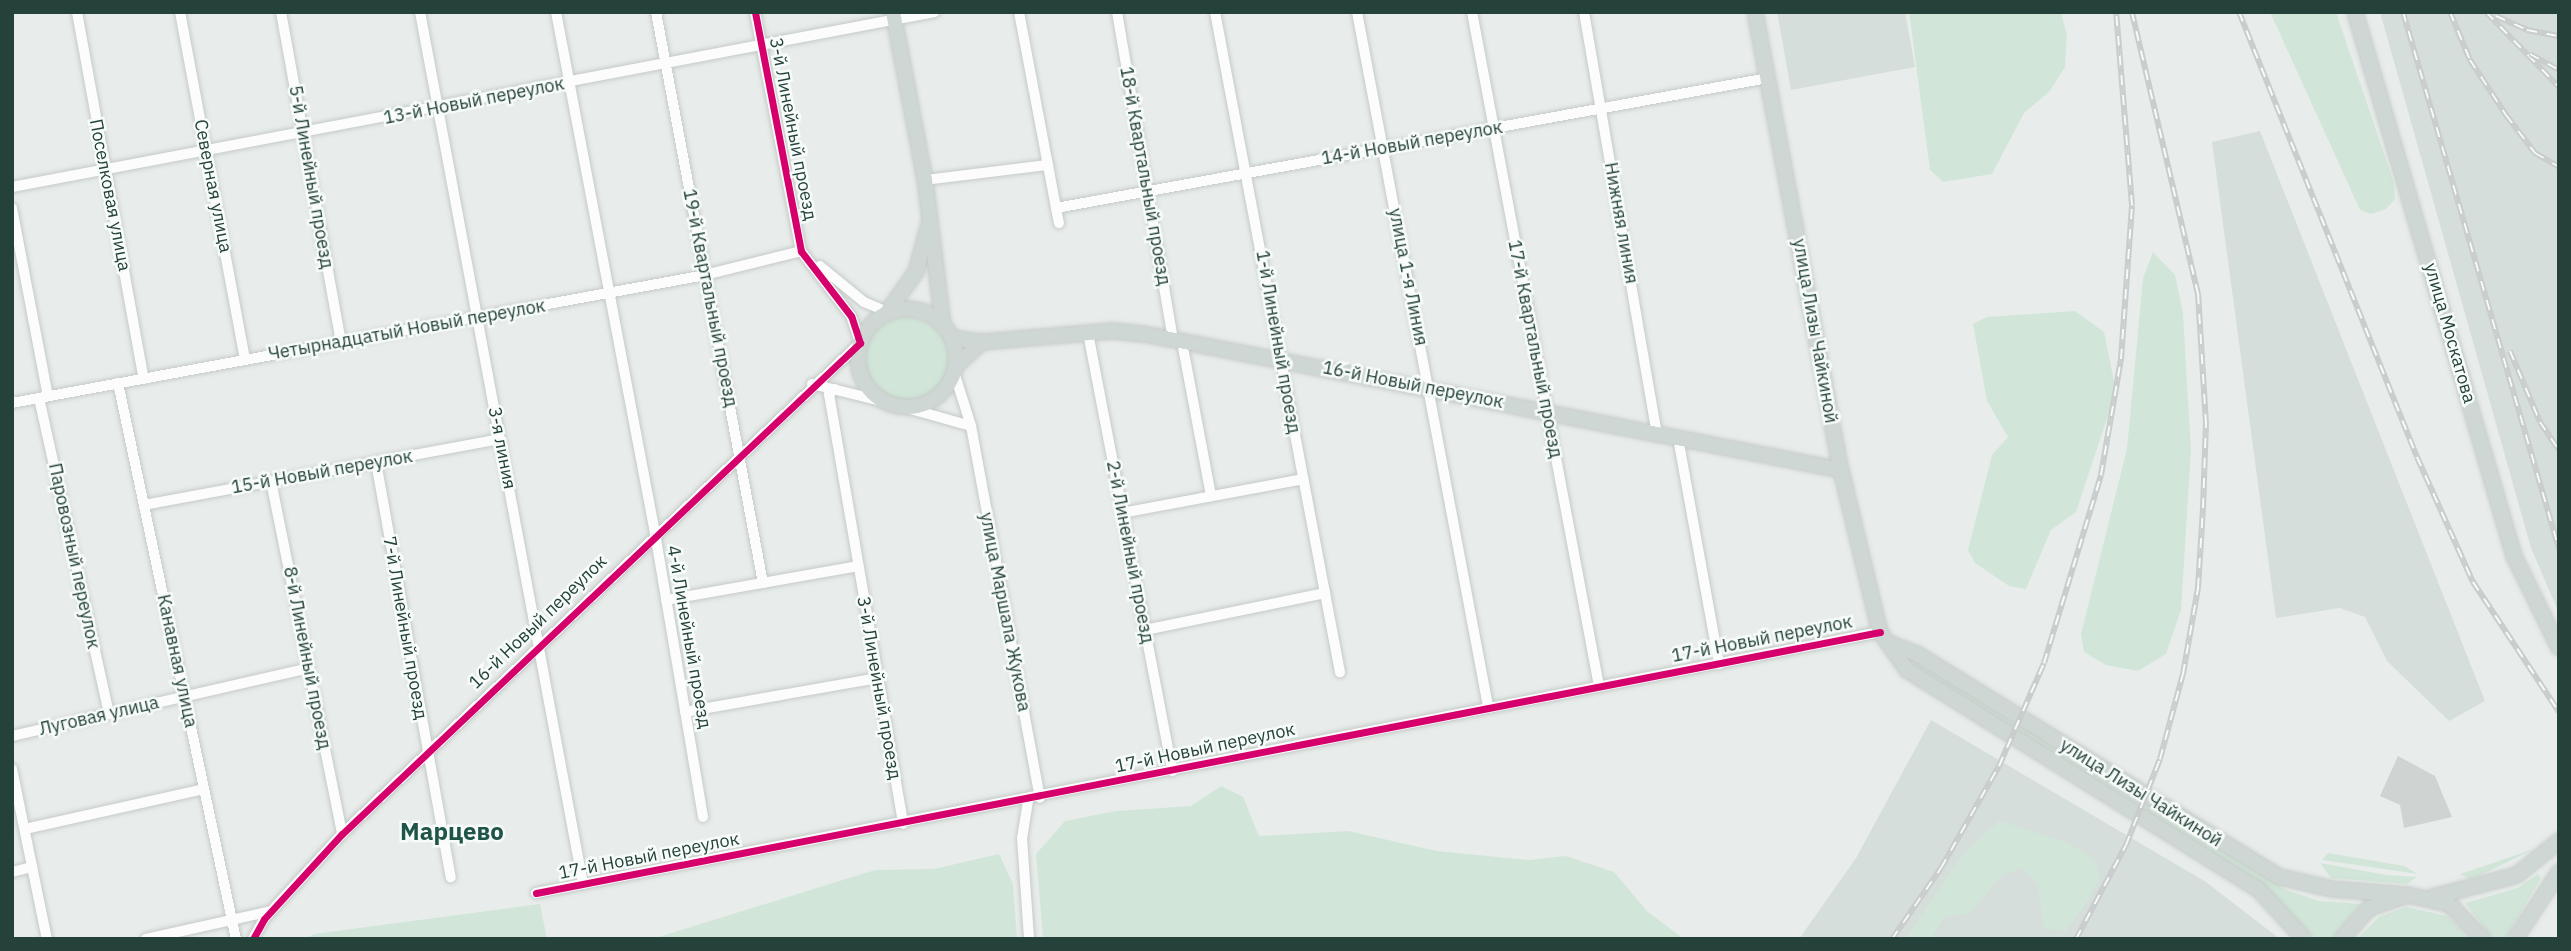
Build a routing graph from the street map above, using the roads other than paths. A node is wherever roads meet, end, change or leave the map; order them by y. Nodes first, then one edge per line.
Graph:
1 (76, 12) edge
2 (180, 12) edge
3 (281, 12) edge
4 (420, 12) edge
5 (556, 12) edge
6 (656, 12) edge
7 (755, 12) edge
8 (935, 12) edge
9 (1019, 12) edge
10 (1117, 12) edge
11 (1215, 12) edge
12 (1357, 12) edge
13 (1472, 12) edge
14 (1584, 12) edge
15 (1755, 12) edge
16 (2355, 12) edge
17 (893, 15) edge
18 (761, 47) junction
19 (666, 65) junction
20 (1768, 78) junction
21 (569, 83) junction
22 (438, 107) junction
23 (1602, 108) junction
24 (1493, 128) junction
25 (303, 133) junction
26 (1383, 148) junction
27 (206, 151) junction
28 (1048, 165) junction
29 (106, 170) junction
30 (1247, 173) junction
31 (925, 180) junction
32 (12, 187) edge
33 (1147, 191) junction
34 (12, 208) edge
35 (1056, 208) junction
36 (930, 219) junction
37 (1059, 223) dead end
38 (801, 251) junction
39 (705, 275) junction
40 (609, 293) junction
41 (887, 312) junction
42 (477, 317) junction
43 (943, 324) junction
44 (1088, 333) junction
45 (952, 338) junction
46 (1178, 341) junction
47 (341, 342) junction
48 (982, 342) junction
49 (860, 343) junction
50 (1280, 359) junction
51 (245, 360) junction
52 (955, 369) junction
53 (145, 379) junction
54 (118, 383) junction
55 (812, 384) junction
56 (1429, 388) junction
57 (835, 389) junction
58 (43, 397) junction
59 (881, 401) junction
60 (12, 403) edge
61 (907, 408) junction
62 (1547, 411) junction
63 (971, 426) junction
64 (1657, 434) junction
65 (1678, 438) junction
66 (500, 439) junction
67 (739, 453) junction
68 (376, 462) junction
69 (1841, 470) junction
70 (1303, 478) junction
71 (271, 481) junction
72 (1211, 495) junction
73 (144, 505) junction
74 (1122, 513) junction
75 (655, 533) junction
76 (858, 566) junction
77 (763, 583) junction
78 (1325, 593) junction
79 (667, 600) junction
80 (1145, 630) junction
81 (1880, 632) junction
82 (538, 642) junction
83 (1891, 645) junction
84 (2559, 648) edge
85 (1719, 664) junction
86 (309, 668) junction
87 (1340, 672) dead end
88 (878, 678) junction
89 (1599, 686) junction
90 (184, 696) junction
91 (1488, 706) junction
92 (685, 712) junction
93 (108, 714) junction
94 (12, 736) edge
95 (427, 751) junction
96 (1172, 771) junction
97 (13, 775) edge
98 (204, 789) junction
99 (1034, 799) junction
100 (703, 817) dead end
101 (903, 824) junction
102 (24, 829) junction
103 (342, 834) junction
104 (2559, 841) edge
105 (32, 867) junction
106 (12, 872) edge
107 (2559, 872) edge
108 (451, 877) dead end
109 (583, 884) junction
110 (536, 893) dead end
111 (2408, 895) junction
112 (2433, 897) junction
113 (271, 911) junction
114 (232, 919) junction
115 (47, 939) edge
116 (146, 939) edge
117 (236, 939) edge
118 (253, 939) edge
119 (1029, 939) edge
120 (2304, 939) edge
121 (2342, 939) edge
122 (2483, 939) edge
123 (2515, 939) edge

1 - 29 street, Поселковая улица
2 - 27 street, Северная улица
3 - 25 street, 5-й Линейный проезд
4 - 22 street, 3-я линия
5 - 21 street, 4-й Линейный проезд
6 - 19 street, 19-й Квартальный проезд
7 - 18 street, 3-й Линейный проезд
8 - 17 street, 13-й Новый переулок
9 - 28 street
10 - 33 street, 18-й Квартальный проезд
11 - 30 street, 1-й Линейный проезд
12 - 26 street, улица 1-я Линия
13 - 24 street, 17-й Квартальный проезд
14 - 23 street, Нижняя линия
15 - 20 main road, улица Лизы Чайкиной
16 - 84 main road, улица Москатова
17 - 18 street, 13-й Новый переулок
17 - 31 main road
18 - 19 street, 13-й Новый переулок
18 - 38 street, 3-й Линейный проезд
19 - 21 street, 13-й Новый переулок
19 - 39 street, 19-й Квартальный проезд
20 - 23 street, 14-й Новый переулок
20 - 69 main road, улица Лизы Чайкиной
21 - 22 street, 13-й Новый переулок
21 - 40 street, 4-й Линейный проезд
22 - 25 street, 13-й Новый переулок
22 - 42 street, 3-я линия
23 - 24 street, 14-й Новый переулок
23 - 64 street, Нижняя линия
24 - 26 street, 14-й Новый переулок
24 - 62 street, 17-й Квартальный проезд
25 - 27 street, 13-й Новый переулок
25 - 47 street, 5-й Линейный проезд
26 - 30 street, 14-й Новый переулок
26 - 56 street, улица 1-я Линия
27 - 29 street, 13-й Новый переулок
27 - 51 street, Северная улица
28 - 31 street
28 - 35 street
29 - 32 street, 13-й Новый переулок
29 - 53 street, Поселковая улица
30 - 33 street, 14-й Новый переулок
30 - 50 street, 1-й Линейный проезд
31 - 36 main road
33 - 35 street, 14-й Новый переулок
33 - 46 street, 18-й Квартальный проезд
34 - 58 street, Паровозный переулок
35 - 37 street
36 - 41 main road
36 - 43 main road
38 - 39 street, Четырнадцатый Новый переулок
38 - 41 street
38 - 49 street
39 - 40 street, Четырнадцатый Новый переулок
39 - 67 street, 19-й Квартальный проезд
40 - 42 street, Четырнадцатый Новый переулок
40 - 75 street, 4-й Линейный проезд
41 - 43 main road
41 - 49 main road
42 - 47 street, Четырнадцатый Новый переулок
42 - 66 street, 3-я линия
43 - 45 main road
44 - 46 main road, 16-й Новый переулок
44 - 48 main road, 16-й Новый переулок
44 - 74 street, 2-й Линейный проезд
45 - 48 main road, 16-й Новый переулок
45 - 52 main road
46 - 50 main road, 16-й Новый переулок
46 - 72 street, 18-й Квартальный проезд
47 - 51 street, Четырнадцатый Новый переулок
48 - 52 main road
49 - 55 street, 16-й Новый переулок
49 - 59 main road
50 - 56 main road, 16-й Новый переулок
50 - 70 street, 1-й Линейный проезд
51 - 53 street, Четырнадцатый Новый переулок
52 - 61 main road
52 - 63 street, улица Маршала Жукова
53 - 54 street, Четырнадцатый Новый переулок
54 - 58 street, Четырнадцатый Новый переулок
54 - 73 street, Канавная улица
55 - 57 street
55 - 67 street, 16-й Новый переулок
56 - 62 main road, 16-й Новый переулок
56 - 91 street, улица 1-я Линия
57 - 59 street
57 - 76 street, 3-й Линейный проезд
58 - 60 street, Четырнадцатый Новый переулок
58 - 93 street, Паровозный переулок
59 - 61 main road
61 - 63 street
62 - 64 main road, 16-й Новый переулок
62 - 89 street, 17-й Квартальный проезд
63 - 99 street, улица Маршала Жукова
64 - 65 main road, 16-й Новый переулок
65 - 69 main road, 16-й Новый переулок
65 - 85 street
66 - 68 street, 15-й Новый переулок
66 - 82 street, 3-я линия
67 - 75 street, 16-й Новый переулок
67 - 77 street, 19-й Квартальный проезд
68 - 71 street, 15-й Новый переулок
68 - 95 street, 7-й Линейный проезд
69 - 81 main road, улица Лизы Чайкиной
70 - 72 street
70 - 78 street, 1-й Линейный проезд
71 - 73 street, 15-й Новый переулок
71 - 86 street, 8-й Линейный проезд
72 - 74 street
73 - 90 street, Канавная улица
74 - 80 street, 2-й Линейный проезд
75 - 79 street, 4-й Линейный проезд
75 - 82 street, 16-й Новый переулок
76 - 77 street
76 - 88 street, 3-й Линейный проезд
77 - 79 street
78 - 80 street
78 - 87 street, 1-й Линейный проезд
79 - 92 street, 4-й Линейный проезд
80 - 96 street, 2-й Линейный проезд
81 - 83 main road, улица Лизы Чайкиной
81 - 85 street, 17-й Новый переулок
82 - 95 street, 16-й Новый переулок
82 - 109 street, 3-я линия
83 - 111 main road, улица Лизы Чайкиной
83 - 120 main road, улица Лизы Чайкиной
85 - 89 street, 17-й Новый переулок
86 - 90 street, Луговая улица
86 - 103 street, 8-й Линейный проезд
88 - 92 street
88 - 101 street, 3-й Линейный проезд
89 - 91 street, 17-й Новый переулок
90 - 93 street, Луговая улица
90 - 98 street, Канавная улица
91 - 96 street, 17-й Новый переулок
92 - 100 street, 4-й Линейный проезд
93 - 94 street, Луговая улица
95 - 103 street, 16-й Новый переулок
95 - 108 street, 7-й Линейный проезд
96 - 99 street, 17-й Новый переулок
97 - 102 street
98 - 102 street
98 - 114 street, Канавная улица
99 - 101 street, 17-й Новый переулок
99 - 119 street, улица Маршала Жукова
101 - 109 street, 17-й Новый переулок
102 - 105 street
103 - 113 street, 16-й Новый переулок
104 - 112 main road
105 - 106 street
105 - 115 street
107 - 123 main road
109 - 110 street, 17-й Новый переулок
111 - 112 main road, улица Лизы Чайкиной
111 - 121 main road
112 - 122 main road
113 - 114 street
113 - 118 street, 16-й Новый переулок
114 - 116 street
114 - 117 street, Канавная улица

